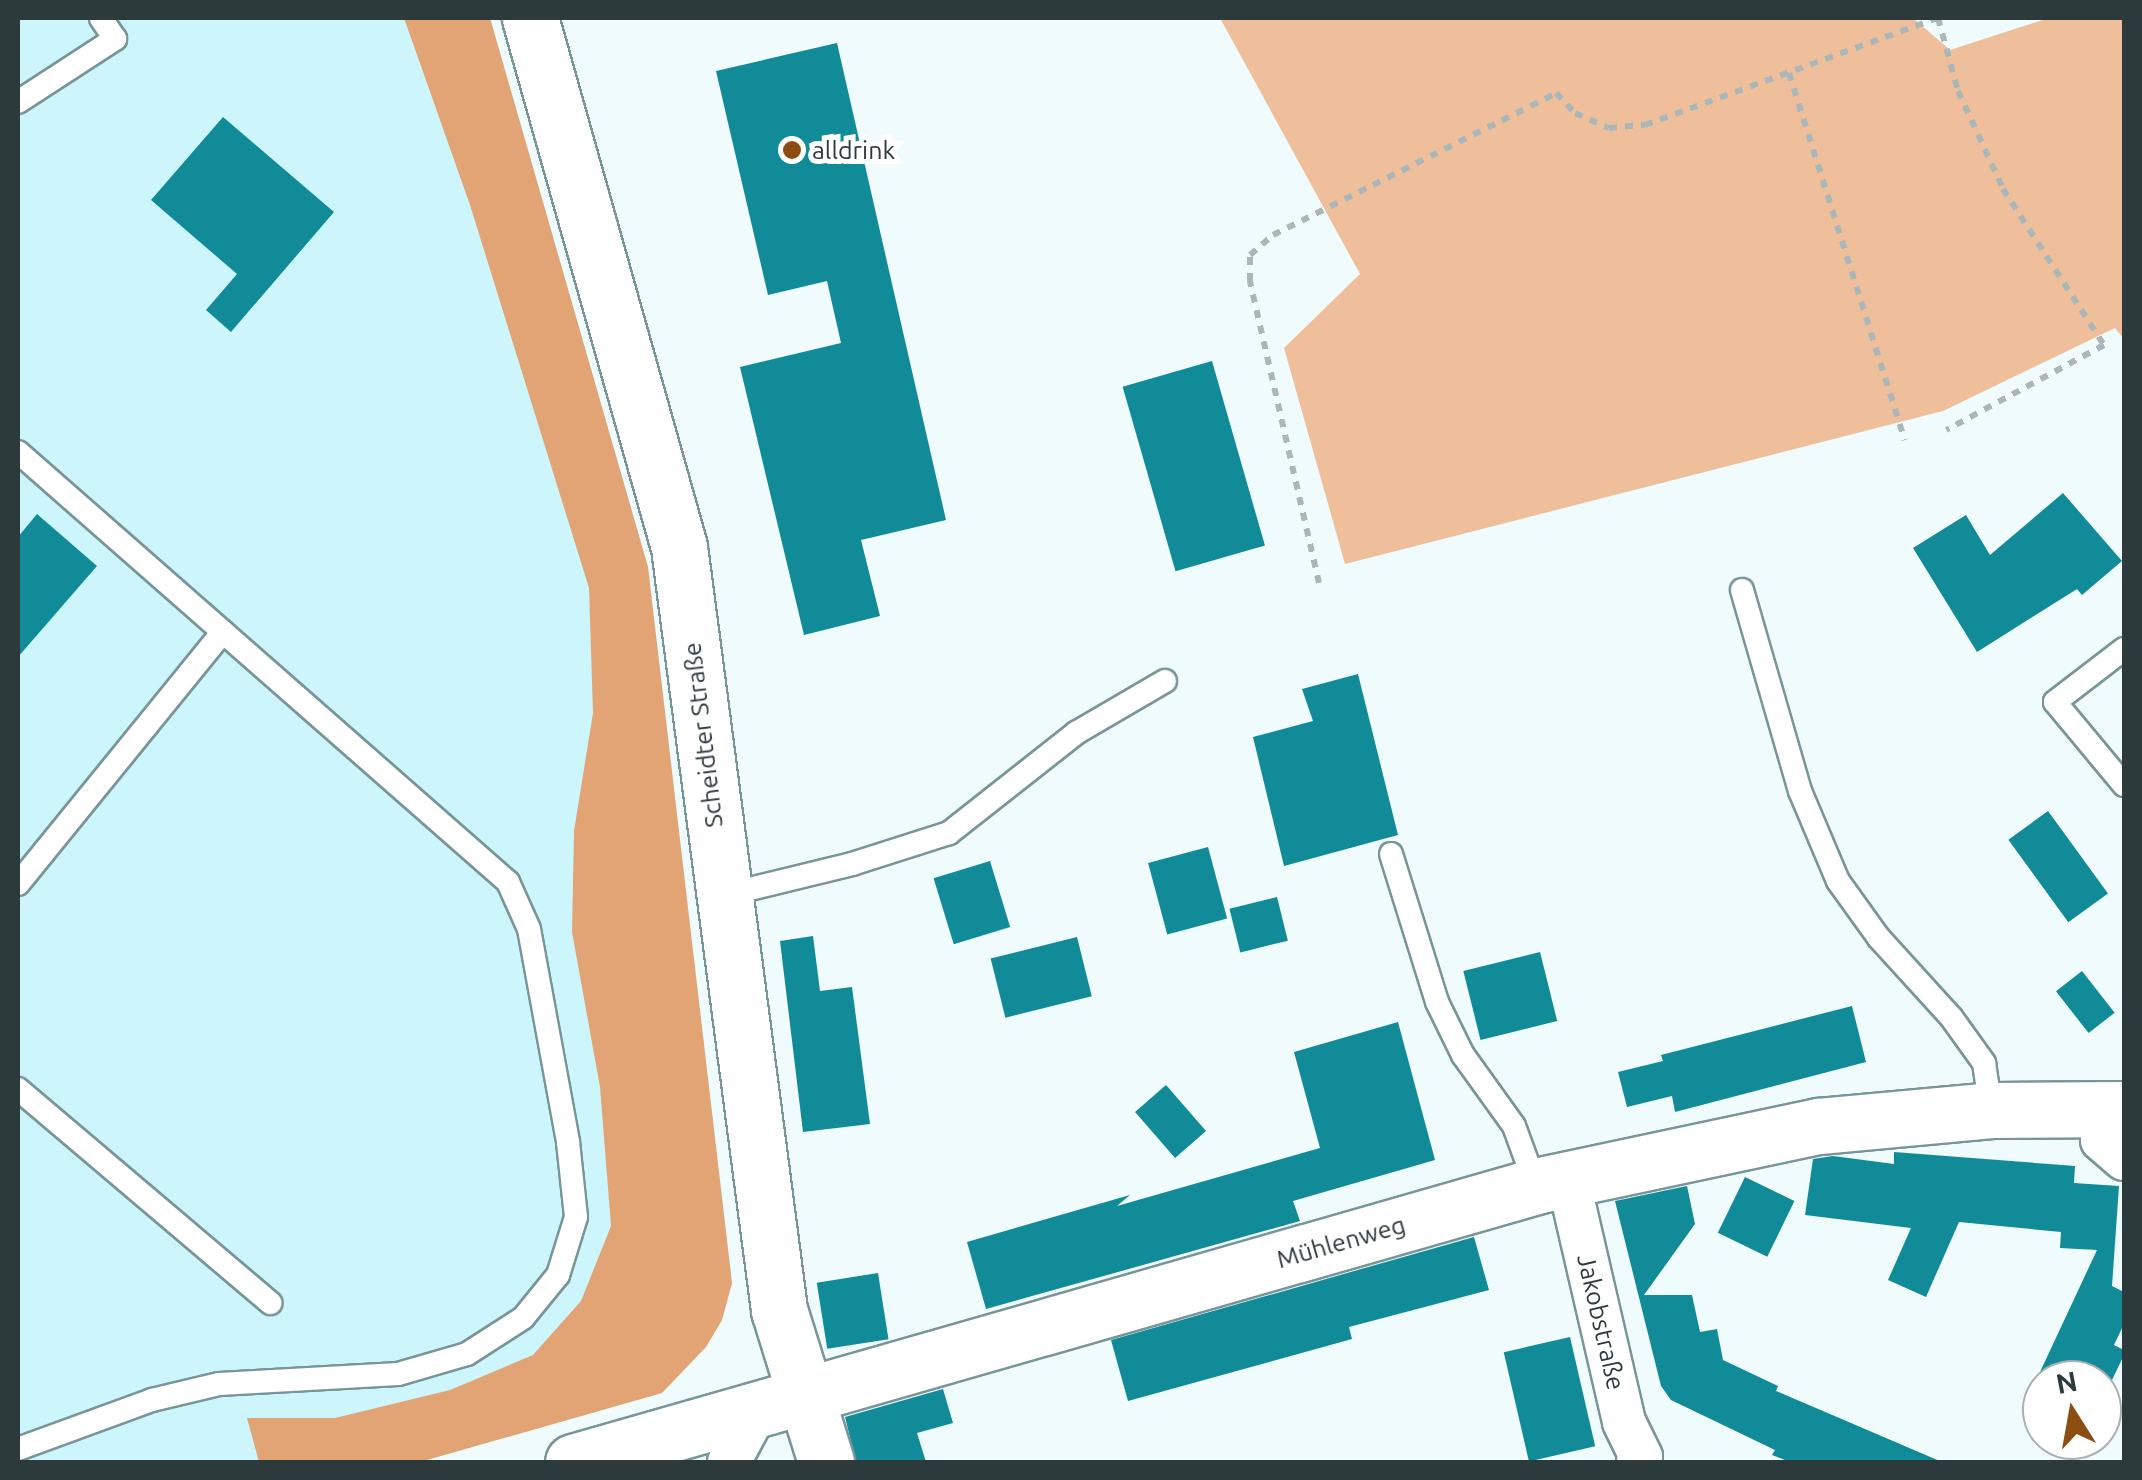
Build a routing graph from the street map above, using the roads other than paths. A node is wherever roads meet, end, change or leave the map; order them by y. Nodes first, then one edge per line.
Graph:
1 (101, 18) edge
2 (530, 18) edge
3 (18, 102) edge
4 (18, 452) edge
5 (1742, 590) dead end
6 (223, 632) junction
7 (2124, 648) edge
8 (1165, 682) dead end
9 (2124, 785) edge
10 (1391, 854) dead end
11 (18, 884) edge
12 (722, 896) junction
13 (18, 1089) edge
14 (1991, 1110) junction
15 (2113, 1110) edge
16 (2124, 1159) edge
17 (1552, 1183) junction
18 (270, 1303) dead end
19 (781, 1401) junction
20 (18, 1449) edge
21 (1648, 1461) edge
22 (573, 1462) edge
23 (729, 1462) edge
24 (826, 1462) edge

1 - 3 lane
2 - 12 street, Scheidter Straße
4 - 6 lane
5 - 14 lane
6 - 11 lane
6 - 20 lane
7 - 9 lane
8 - 12 lane
10 - 17 lane
12 - 19 street, Scheidter Straße
13 - 18 lane
14 - 15 street, Mühlenweg
14 - 17 street, Mühlenweg
15 - 16 street
17 - 19 street, Mühlenweg
17 - 21 street, Jakobstraße
19 - 22 street, Mühlenweg
19 - 23 street
19 - 24 street, Scheidter Straße

